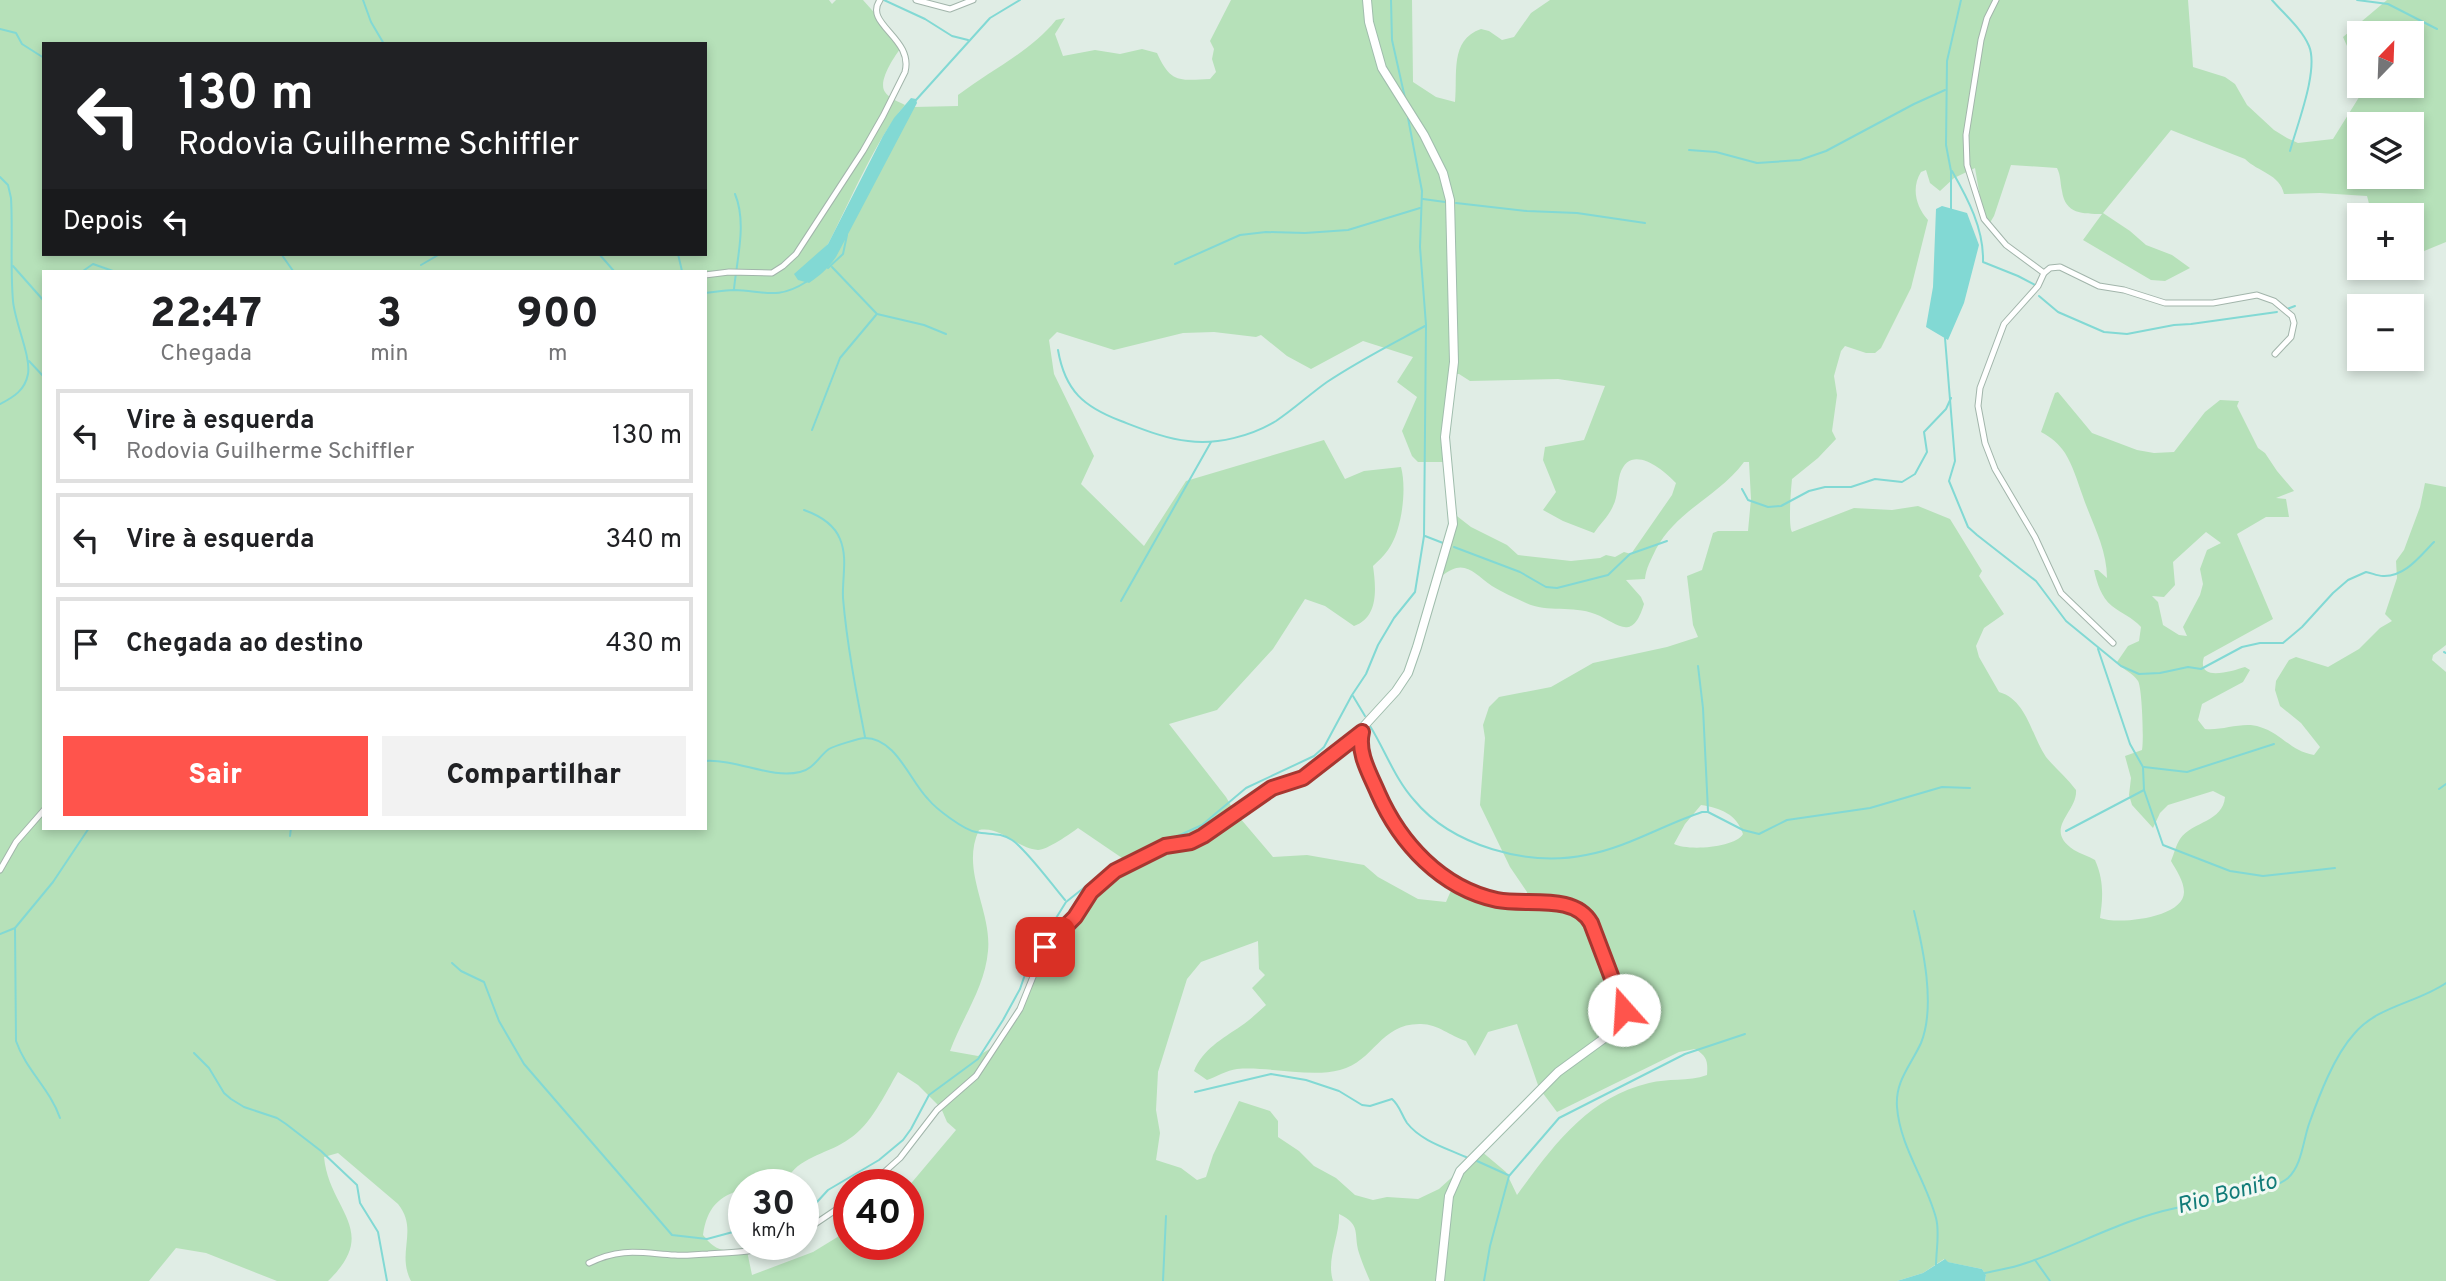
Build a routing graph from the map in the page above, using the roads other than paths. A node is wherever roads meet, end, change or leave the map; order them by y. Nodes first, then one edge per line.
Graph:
1 (916, 0) edge
2 (973, 0) edge
3 (1367, 0) edge
4 (1996, 0) edge
5 (878, 1) edge
6 (2044, 273) junction
7 (707, 275) edge
8 (2275, 354) dead end
9 (2113, 643) dead end
10 (1362, 732) junction
11 (42, 812) edge
12 (0, 870) edge
13 (888, 1169) edge
14 (728, 1254) edge
15 (589, 1263) dead end
16 (1440, 1281) edge

1 - 2 street
3 - 10 street
4 - 6 street
5 - 7 street
6 - 8 street
6 - 9 street
10 - 13 street
10 - 16 street
11 - 12 street
14 - 15 street

